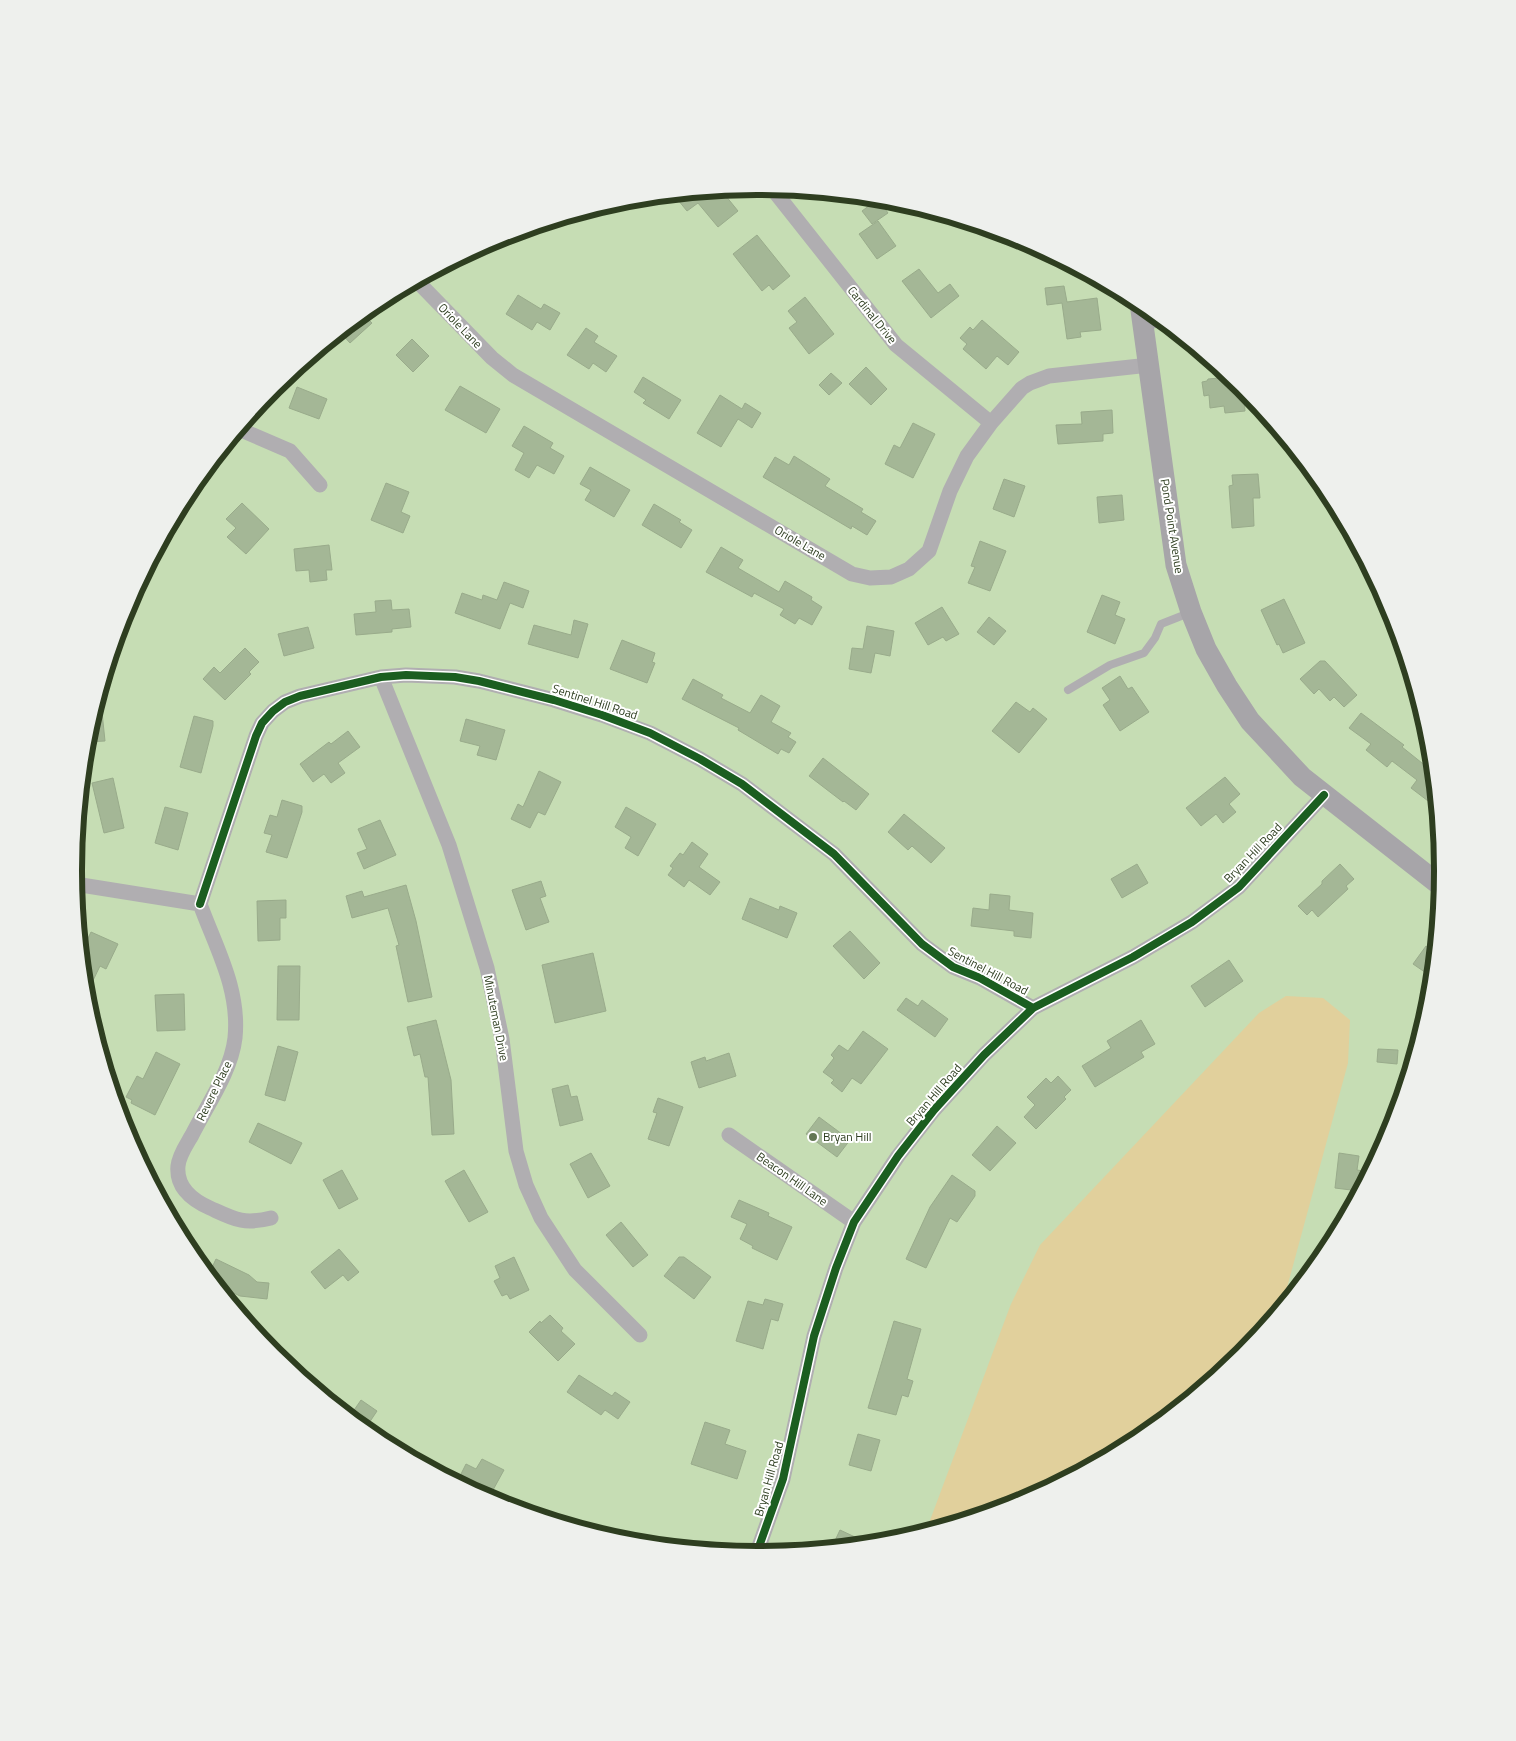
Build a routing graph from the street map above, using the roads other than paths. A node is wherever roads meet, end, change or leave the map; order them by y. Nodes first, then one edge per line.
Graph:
1 (777, 195) edge
2 (421, 284) edge
3 (1148, 320) edge
4 (1149, 365) junction
5 (991, 423) junction
6 (245, 431) edge
7 (320, 485) dead end
8 (1191, 612) junction
9 (381, 677) junction
10 (1068, 690) dead end
11 (1324, 795) junction
12 (1434, 880) edge
13 (83, 885) edge
14 (200, 904) junction
15 (1033, 1008) junction
16 (729, 1136) dead end
17 (271, 1218) dead end
18 (854, 1222) junction
19 (640, 1335) dead end
20 (759, 1546) edge

1 - 5 street, Cardinal Drive
2 - 5 street, Oriole Lane
3 - 4 main road, Pond Point Avenue
4 - 5 street, Oriole Lane
4 - 8 main road, Pond Point Avenue
6 - 7 street
8 - 10 lane
8 - 11 main road, Pond Point Avenue
9 - 14 street, Sentinel Hill Road
9 - 15 street, Sentinel Hill Road
9 - 19 street, Minuteman Drive
11 - 12 main road, Pond Point Avenue
11 - 15 street, Bryan Hill Road
13 - 14 street
14 - 17 street, Revere Place
15 - 18 street, Bryan Hill Road
16 - 18 street, Beacon Hill Lane
18 - 20 street, Bryan Hill Road

